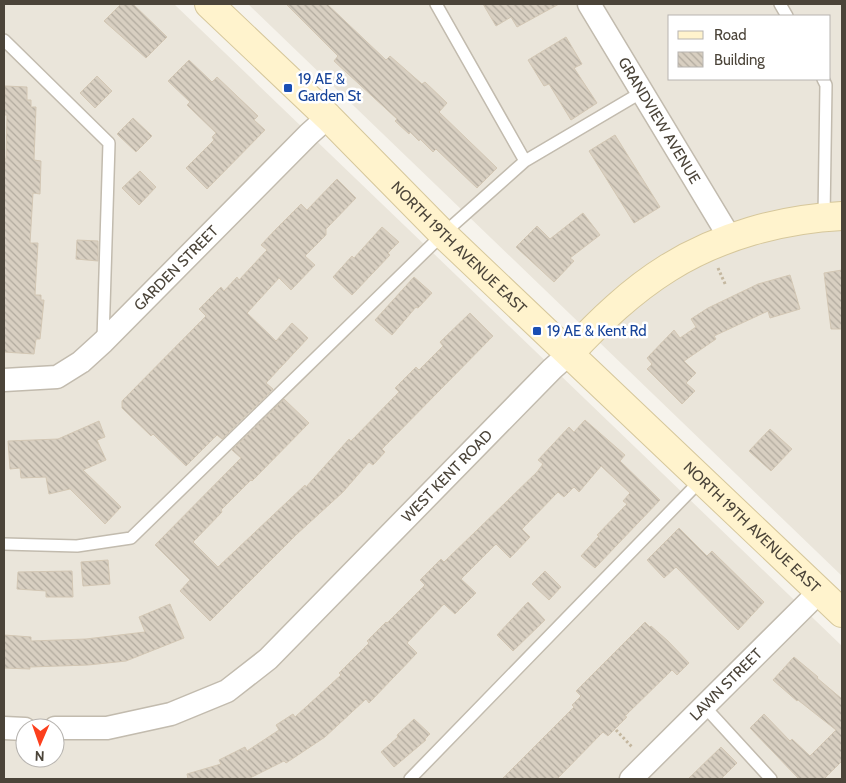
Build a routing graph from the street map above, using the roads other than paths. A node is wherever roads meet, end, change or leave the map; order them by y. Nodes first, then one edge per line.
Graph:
1 (209, 4) edge
2 (436, 4) edge
3 (589, 4) edge
4 (780, 4) edge
5 (786, 15) edge
6 (4, 40) edge
7 (824, 80) edge
8 (642, 92) junction
9 (328, 117) junction
10 (525, 160) junction
11 (833, 217) edge
12 (443, 234) junction
13 (730, 238) junction
14 (103, 342) junction
15 (570, 353) junction
16 (4, 380) edge
17 (701, 480) junction
18 (4, 544) edge
19 (820, 591) junction
20 (842, 612) edge
21 (704, 706) junction
22 (65, 728) edge
23 (410, 779) edge
24 (631, 779) edge
25 (771, 779) edge

1 - 9 street, NORTH 19TH AVENUE EAST
2 - 10 lane
3 - 8 street, GRANDVIEW AVENUE
4 - 5 lane
6 - 14 lane
7 - 11 lane
8 - 10 lane
8 - 13 street, GRANDVIEW AVENUE
9 - 12 street, NORTH 19TH AVENUE EAST
9 - 14 street, GARDEN STREET
10 - 12 lane
11 - 13 street, WEST KENT ROAD
12 - 15 street, NORTH 19TH AVENUE EAST
12 - 18 lane
13 - 15 street, WEST KENT ROAD
14 - 16 street, GARDEN STREET
15 - 17 street, NORTH 19TH AVENUE EAST
15 - 22 street, WEST KENT ROAD
17 - 19 street, NORTH 19TH AVENUE EAST
17 - 23 lane
19 - 20 street, NORTH 19TH AVENUE EAST
19 - 21 street, LAWN STREET
21 - 24 street, LAWN STREET
21 - 25 lane

